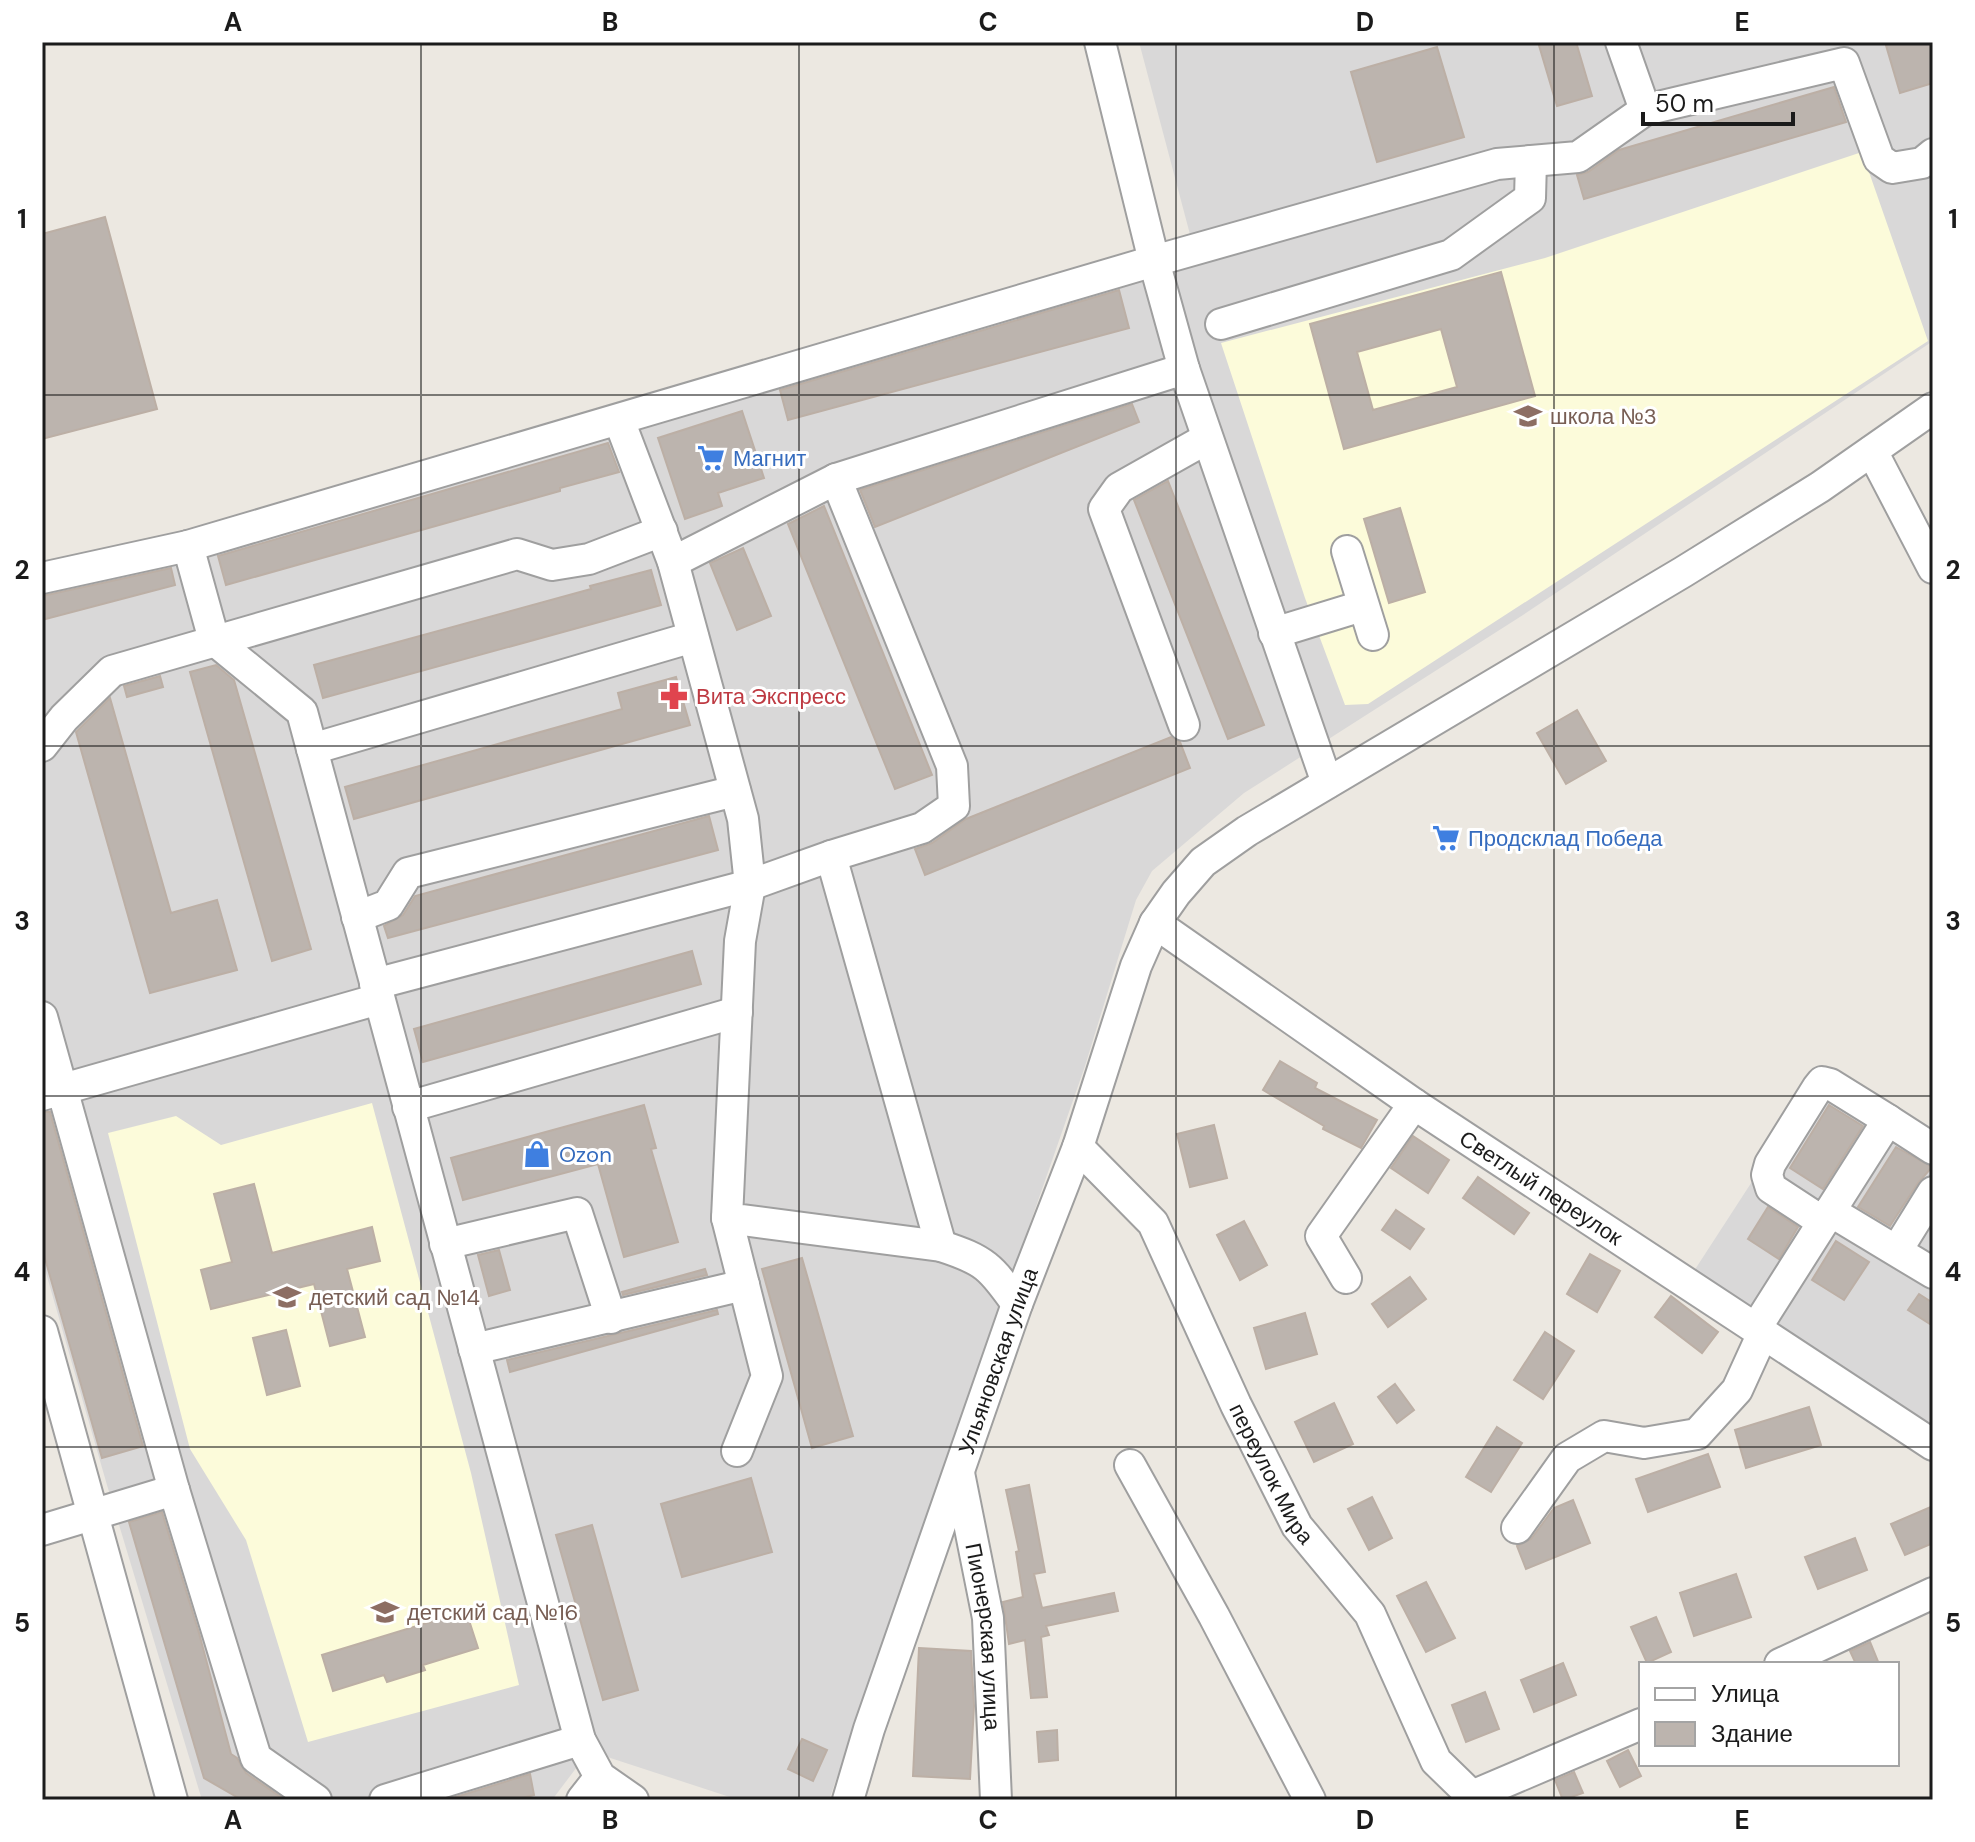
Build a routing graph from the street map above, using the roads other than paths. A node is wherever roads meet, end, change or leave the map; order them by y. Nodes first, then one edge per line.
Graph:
1 (1100, 42) edge
2 (1621, 42) edge
3 (1841, 52) edge
4 (1645, 110) junction
5 (1933, 154) edge
6 (1531, 161) junction
7 (1154, 261) junction
8 (1221, 324) dead end
9 (1184, 369) junction
10 (1933, 408) edge
11 (619, 420) junction
12 (1206, 439) junction
13 (1872, 451) junction
14 (836, 479) junction
15 (662, 531) junction
16 (188, 546) junction
17 (1347, 551) dead end
18 (673, 562) junction
19 (1933, 568) edge
20 (42, 578) edge
21 (1362, 606) junction
22 (1274, 633) junction
23 (1373, 635) dead end
24 (693, 637) junction
25 (214, 640) junction
26 (1184, 725) dead end
27 (42, 746) edge
28 (312, 749) junction
29 (1327, 783) junction
30 (735, 791) junction
31 (831, 856) junction
32 (750, 885) junction
33 (357, 917) junction
34 (1155, 923) junction
35 (377, 992) junction
36 (737, 1012) junction
37 (42, 1017) edge
38 (53, 1092) edge
39 (1414, 1104) junction
40 (408, 1107) junction
41 (1888, 1120) junction
42 (1078, 1147) junction
43 (1933, 1149) edge
44 (1933, 1192) edge
45 (1827, 1216) junction
46 (727, 1218) junction
47 (1902, 1242) dead end
48 (445, 1244) junction
49 (941, 1246) junction
50 (1933, 1273) edge
51 (1346, 1278) dead end
52 (744, 1285) junction
53 (1017, 1304) junction
54 (611, 1318) junction
55 (42, 1331) edge
56 (1760, 1331) junction
57 (474, 1349) junction
58 (1933, 1445) edge
59 (737, 1451) dead end
60 (1130, 1465) dead end
61 (959, 1473) junction
62 (174, 1490) junction
63 (94, 1513) junction
64 (1517, 1528) dead end
65 (42, 1530) edge
66 (1933, 1593) edge
67 (1784, 1662) edge
68 (1639, 1725) edge
69 (580, 1740) junction
70 (591, 1789) edge
71 (172, 1800) edge
72 (316, 1800) edge
73 (385, 1800) edge
74 (633, 1800) edge
75 (848, 1800) edge
76 (996, 1800) edge
77 (1310, 1800) edge

1 - 7 street
2 - 4 street
3 - 4 street
3 - 5 street
4 - 6 street
6 - 7 street
6 - 8 street
7 - 9 street
7 - 11 street
9 - 12 street
9 - 14 street
10 - 13 street, Ульяновская улица
11 - 15 street
11 - 16 street
12 - 22 street
12 - 26 street
13 - 19 street
13 - 29 street, Ульяновская улица
14 - 18 street
14 - 31 street
15 - 18 street
15 - 25 street
16 - 20 street
16 - 25 street
17 - 21 street
18 - 24 street
21 - 22 street
21 - 23 street
22 - 29 street
24 - 28 street
24 - 30 street
25 - 27 street
25 - 28 street
28 - 33 street
29 - 34 street, Ульяновская улица
30 - 32 street
30 - 33 street
31 - 32 street
31 - 49 street
32 - 35 street
32 - 36 street
33 - 35 street
34 - 39 street, Светлый переулок
34 - 42 street, Ульяновская улица
35 - 38 street
35 - 40 street
36 - 40 street
36 - 46 street
37 - 38 street
38 - 62 street
39 - 51 street
39 - 56 street, Светлый переулок
40 - 48 street
41 - 43 street
41 - 45 street
41 - 45 street
42 - 53 street, Ульяновская улица
42 - 68 street, переулок Мира
44 - 47 street
45 - 50 street
45 - 56 street
46 - 49 street
46 - 52 street
48 - 54 street
48 - 57 street
49 - 53 street
52 - 54 street
52 - 59 street
53 - 61 street, Ульяновская улица
54 - 57 street
55 - 63 street
56 - 58 street, Светлый переулок
56 - 64 street
57 - 69 street
60 - 77 street
61 - 75 street, Ульяновская улица
61 - 76 street, Пионерская улица
62 - 63 street
62 - 72 street
63 - 65 street
63 - 71 street
66 - 67 street
69 - 70 street
69 - 73 street
70 - 74 street

